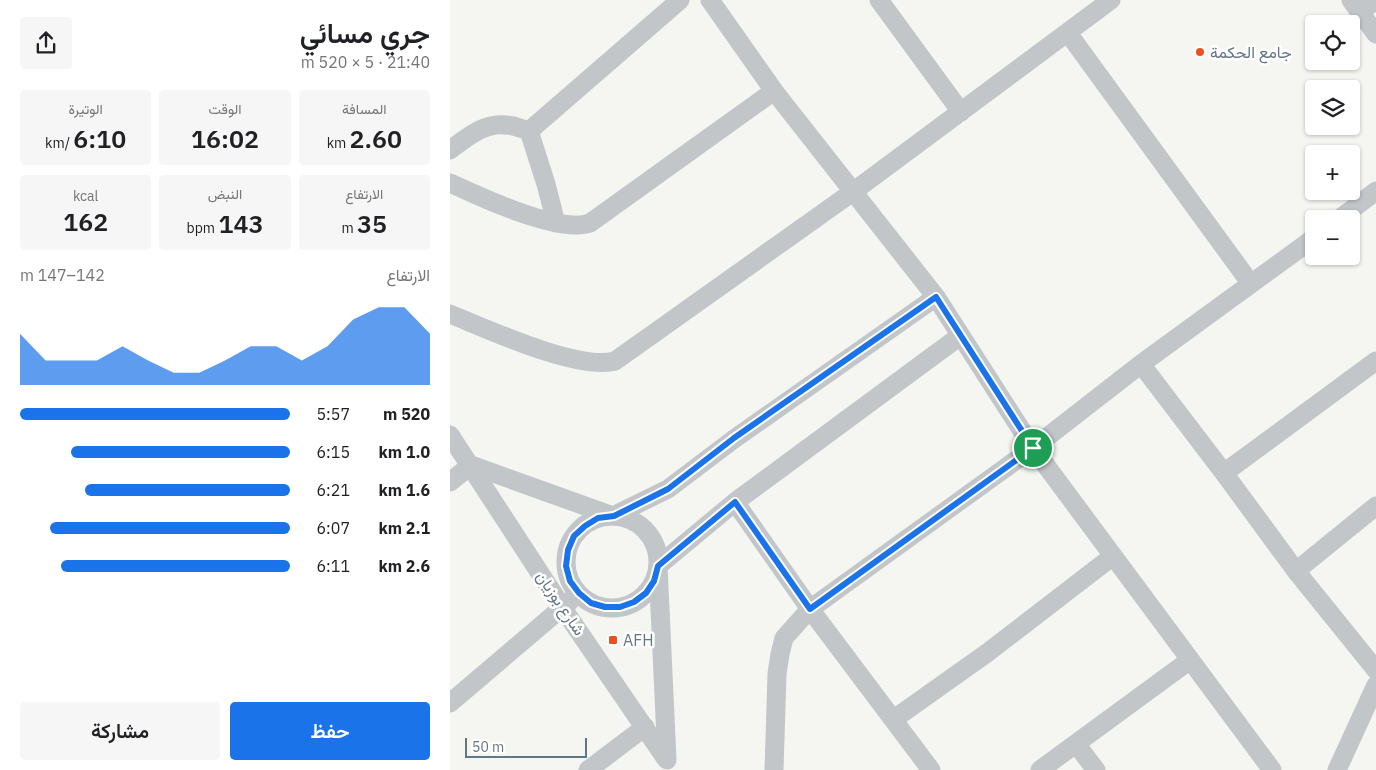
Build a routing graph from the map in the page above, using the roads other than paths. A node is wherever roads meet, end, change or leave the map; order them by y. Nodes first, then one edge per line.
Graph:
1 (680, 0) edge
2 (710, 0) edge
3 (879, 0) edge
4 (1111, 0) edge
5 (1376, 0) edge
6 (1356, 6) edge
7 (1068, 33) junction
8 (1376, 34) edge
9 (774, 91) junction
10 (960, 112) junction
11 (529, 131) junction
12 (450, 150) edge
13 (450, 183) edge
14 (854, 191) junction
15 (1376, 191) edge
16 (1351, 210) edge
17 (556, 222) junction
18 (1305, 245) edge
19 (1252, 284) junction
20 (936, 297) junction
21 (450, 314) edge
22 (960, 336) junction
23 (1376, 361) edge
24 (1141, 364) junction
25 (450, 435) edge
26 (1033, 448) junction
27 (471, 465) junction
28 (1224, 473) junction
29 (450, 482) edge
30 (735, 502) junction
31 (1376, 506) edge
32 (614, 516) junction
33 (1113, 556) junction
34 (658, 566) junction
35 (1296, 571) junction
36 (579, 593) junction
37 (562, 606) junction
38 (810, 609) junction
39 (1190, 660) junction
40 (1376, 670) edge
41 (1376, 686) edge
42 (450, 703) edge
43 (894, 719) junction
44 (645, 726) junction
45 (1076, 744) junction
46 (670, 765) edge
47 (588, 770) edge
48 (774, 770) edge
49 (931, 770) edge
50 (1040, 770) edge
51 (1096, 770) edge
52 (1275, 770) edge
53 (1336, 770) edge

1 - 11 street
2 - 9 street
3 - 10 street
4 - 7 street
5 - 6 street
6 - 8 street
7 - 10 street
7 - 19 street
9 - 14 street
9 - 17 street
10 - 14 street
11 - 12 street
11 - 17 street
13 - 17 street
14 - 20 street
14 - 21 street
15 - 16 street
18 - 19 street
19 - 24 street
20 - 22 street
20 - 32 street
22 - 26 street
22 - 30 street
23 - 28 street
24 - 26 street
24 - 28 street
25 - 27 street, شارع بوزيان
26 - 33 street
26 - 38 street
27 - 29 street
27 - 32 street
27 - 37 street, شارع بوزيان
28 - 35 street
30 - 34 street
30 - 38 street
31 - 35 street
32 - 34 street
32 - 36 street
33 - 39 street
33 - 43 street
34 - 36 street
34 - 46 street
35 - 40 street
36 - 37 street
37 - 42 street
37 - 44 street, شارع بوزيان
38 - 43 street
38 - 48 street
39 - 45 street
39 - 52 street
41 - 53 street
43 - 49 street
44 - 46 street, شارع بوزيان
44 - 47 street
45 - 50 street
45 - 51 street

